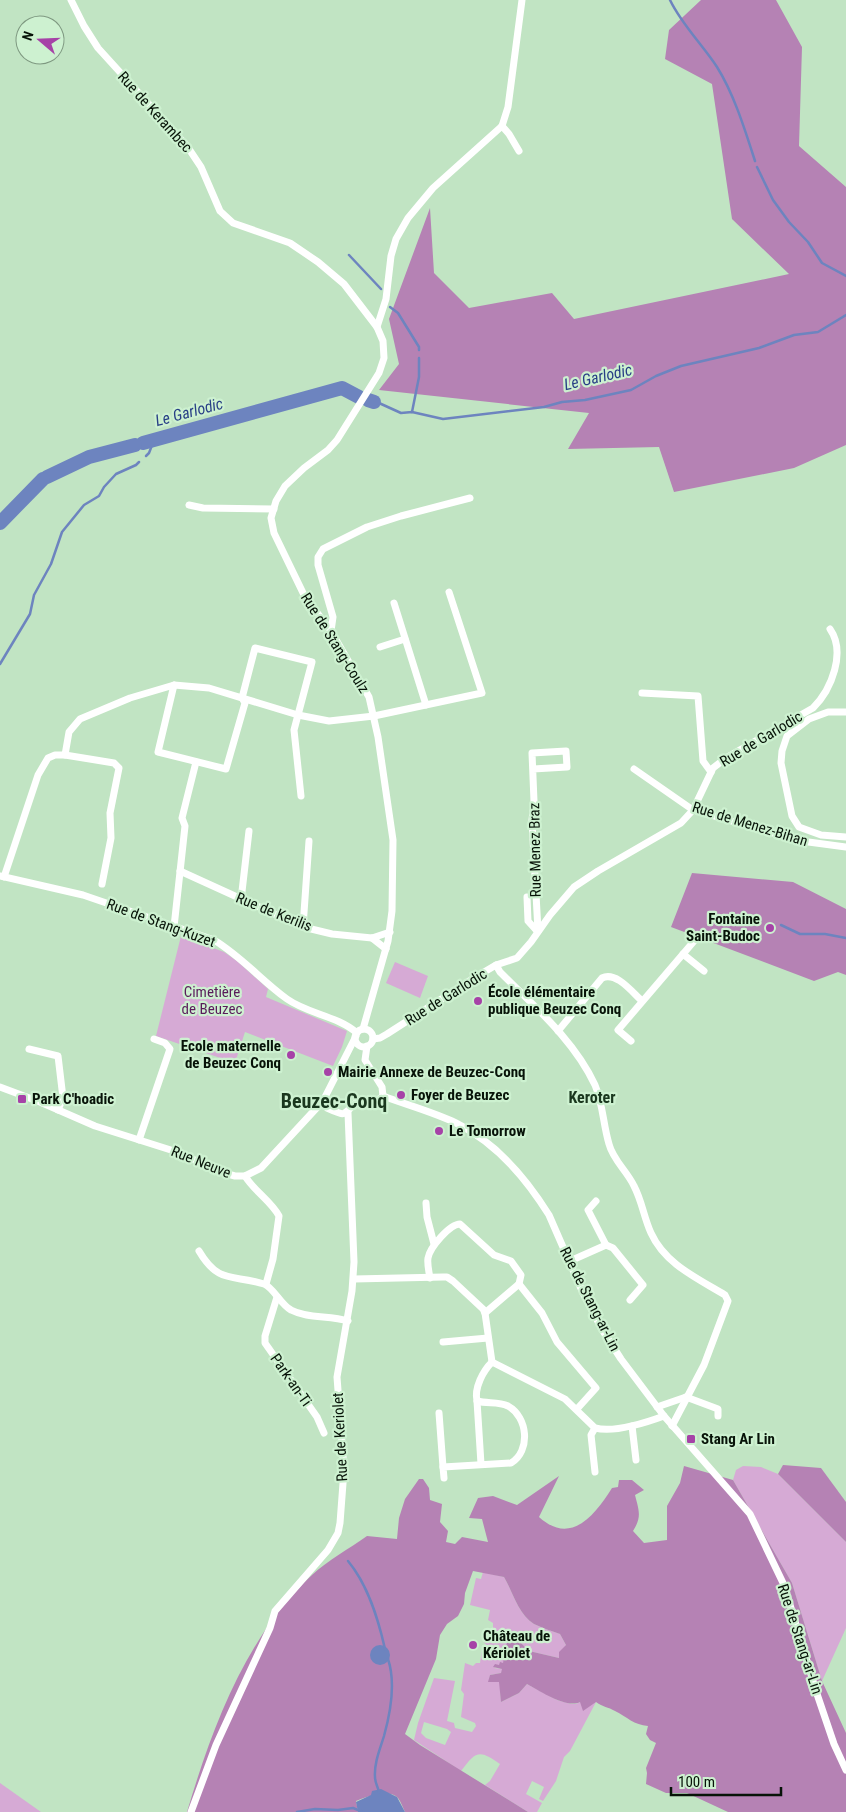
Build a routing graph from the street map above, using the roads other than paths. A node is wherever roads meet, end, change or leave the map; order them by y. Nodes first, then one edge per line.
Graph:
1 (71, 0) edge
2 (522, 0) edge
3 (502, 126) junction
4 (519, 150) dead end
5 (377, 327) junction
6 (470, 498) dead end
7 (189, 505) dead end
8 (274, 509) junction
9 (449, 592) dead end
10 (394, 603) dead end
11 (830, 629) dead end
12 (331, 631) junction
13 (405, 639) junction
14 (380, 647) dead end
15 (174, 685) junction
16 (642, 693) dead end
17 (242, 698) junction
18 (426, 705) junction
19 (846, 712) edge
20 (298, 715) junction
21 (374, 716) junction
22 (776, 730) junction
23 (787, 736) junction
24 (65, 755) junction
25 (196, 762) junction
26 (534, 769) junction
27 (634, 769) dead end
28 (711, 772) junction
29 (301, 796) dead end
30 (693, 810) junction
31 (249, 831) dead end
32 (846, 837) edge
33 (308, 841) dead end
34 (846, 847) edge
35 (180, 871) junction
36 (2, 876) edge
37 (102, 884) dead end
38 (527, 897) dead end
39 (241, 900) junction
40 (174, 927) junction
41 (303, 927) junction
42 (390, 932) junction
43 (538, 932) junction
44 (372, 938) junction
45 (695, 940) dead end
46 (386, 949) junction
47 (683, 954) junction
48 (496, 965) junction
49 (704, 971) dead end
50 (642, 1001) junction
51 (558, 1031) junction
52 (358, 1033) junction
53 (154, 1039) dead end
54 (373, 1039) junction
55 (631, 1041) dead end
56 (367, 1046) junction
57 (29, 1049) dead end
58 (0, 1087) edge
59 (383, 1096) junction
60 (323, 1101) junction
61 (58, 1110) junction
62 (348, 1113) junction
63 (139, 1140) junction
64 (244, 1176) junction
65 (596, 1201) dead end
66 (426, 1203) dead end
67 (434, 1244) junction
68 (606, 1245) junction
69 (199, 1251) dead end
70 (570, 1261) junction
71 (430, 1278) junction
72 (354, 1279) junction
73 (266, 1284) junction
74 (519, 1284) junction
75 (277, 1297) junction
76 (630, 1300) dead end
77 (485, 1312) junction
78 (348, 1321) junction
79 (488, 1338) junction
80 (442, 1342) dead end
81 (492, 1362) junction
82 (686, 1397) junction
83 (477, 1401) junction
84 (657, 1407) junction
85 (577, 1409) junction
86 (439, 1413) dead end
87 (664, 1416) junction
88 (718, 1416) dead end
89 (632, 1426) junction
90 (672, 1426) junction
91 (595, 1428) junction
92 (324, 1433) dead end
93 (636, 1460) dead end
94 (481, 1464) junction
95 (443, 1467) junction
96 (595, 1472) dead end
97 (444, 1478) dead end
98 (846, 1770) edge
99 (191, 1812) edge

1 - 5 street, Rue de Kerambec
2 - 3 street
3 - 4 street
3 - 5 street
5 - 8 street, Rue de Stang-Coulz
6 - 12 street
7 - 8 street
8 - 12 street, Rue de Stang-Coulz
9 - 18 street
10 - 13 street
11 - 22 street, Rue de Garlodic
12 - 21 street, Rue de Stang-Coulz
13 - 14 street
13 - 18 street
15 - 17 street
15 - 24 street
15 - 25 street
16 - 28 street
17 - 20 street
17 - 20 street
17 - 25 street
18 - 21 street
19 - 23 street
20 - 21 street
20 - 29 street
21 - 42 street, Rue de Stang-Coulz
22 - 23 street
22 - 28 street, Rue de Garlodic
23 - 32 street
24 - 36 street
24 - 37 street
25 - 35 street
26 - 26 street, Rue Menez Braz
26 - 43 street, Rue Menez Braz
27 - 30 street, Rue de Menez-Bihan
28 - 30 street, Rue de Garlodic
30 - 34 street, Rue de Menez-Bihan
30 - 43 street, Rue de Garlodic
31 - 39 street
33 - 41 street
35 - 39 street, Rue de Kerilis
35 - 40 street
36 - 40 street, Rue de Stang-Kuzet
38 - 43 street
39 - 41 street, Rue de Kerilis
40 - 52 street, Rue de Stang-Kuzet
41 - 44 street, Rue de Kerilis
42 - 44 street, Rue de Kerilis
42 - 46 street, Rue de Stang-Coulz
43 - 48 street, Rue de Garlodic
44 - 46 street
45 - 47 street
46 - 52 street, Rue de Stang-Coulz
47 - 49 street
47 - 50 street
48 - 51 street
48 - 54 street, Rue de Garlodic
50 - 51 street
50 - 55 street
51 - 82 street
52 - 54 street
52 - 56 street
52 - 60 street, Rue Neuve
53 - 63 street
54 - 56 street
56 - 59 street
57 - 61 street
58 - 61 street, Rue Neuve
59 - 62 street
59 - 70 street, Rue de Stang-ar-Lin
60 - 62 street
60 - 64 street, Rue Neuve
61 - 63 street, Rue Neuve
62 - 72 street, Rue de Keriolet
63 - 64 street, Rue Neuve
64 - 73 street
65 - 68 street
66 - 67 street
67 - 71 street
67 - 74 street
68 - 70 street
68 - 76 street
69 - 73 street
70 - 84 street, Rue de Stang-ar-Lin
71 - 72 street
71 - 77 street
72 - 78 street, Rue de Keriolet
73 - 75 street
74 - 77 street
74 - 85 street
75 - 78 street
75 - 92 street, Park-an-Ti
77 - 79 street
78 - 99 street, Rue de Keriolet
79 - 80 street
79 - 81 street
81 - 83 street
81 - 85 street
82 - 84 street
82 - 88 street
82 - 90 street
83 - 94 street
83 - 94 street
84 - 87 street, Rue de Stang-ar-Lin
85 - 91 street
86 - 95 street
87 - 89 street
87 - 90 street, Rue de Stang-ar-Lin
89 - 91 street
89 - 93 street
90 - 98 street, Rue de Stang-ar-Lin
91 - 96 street
94 - 95 street
95 - 97 street

